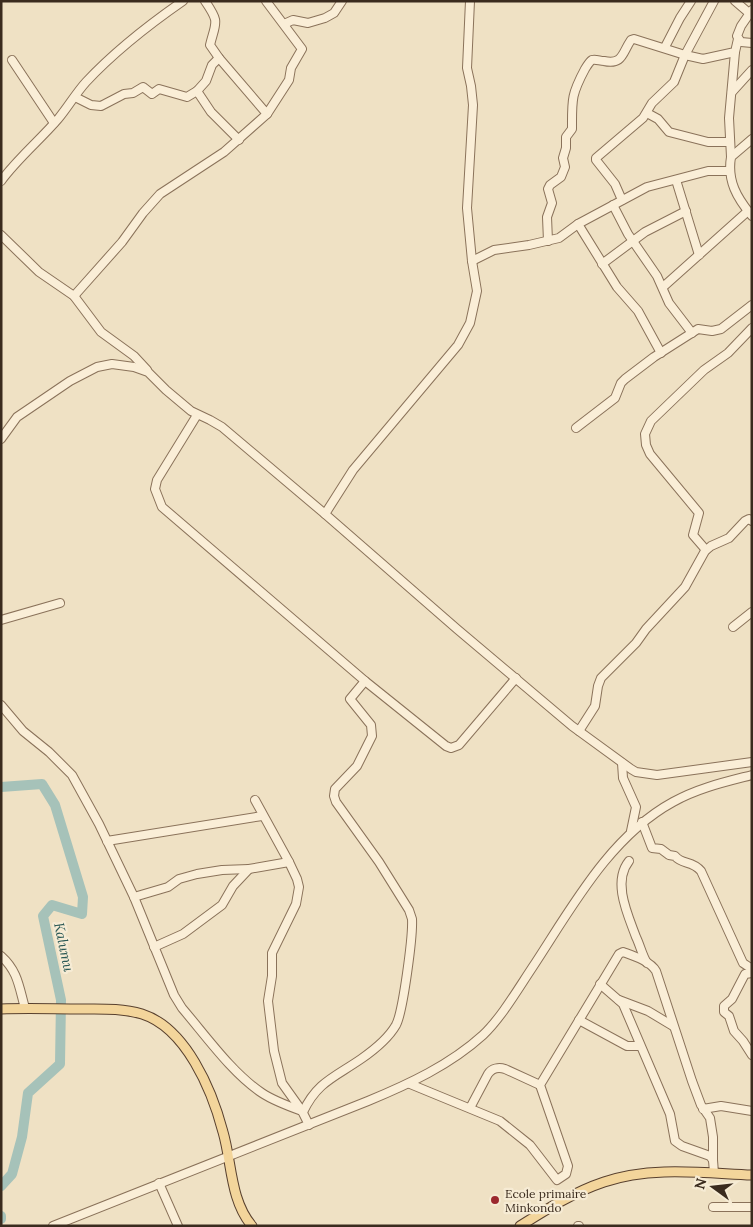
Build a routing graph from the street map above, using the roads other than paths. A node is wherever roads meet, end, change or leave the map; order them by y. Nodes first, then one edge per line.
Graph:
1 (183, 1) edge
2 (205, 1) edge
3 (266, 1) edge
4 (342, 1) edge
5 (470, 1) edge
6 (691, 1) edge
7 (714, 1) edge
8 (734, 1) edge
9 (750, 11) edge
10 (284, 24) junction
11 (738, 39) junction
12 (752, 43) edge
13 (665, 47) junction
14 (735, 52) junction
15 (685, 54) junction
16 (219, 58) junction
17 (12, 60) dead end
18 (752, 70) edge
19 (197, 91) junction
20 (732, 92) junction
21 (75, 97) junction
22 (647, 113) junction
23 (267, 114) junction
24 (54, 123) junction
25 (239, 140) junction
26 (752, 140) edge
27 (729, 142) junction
28 (731, 157) junction
29 (730, 171) junction
30 (676, 180) junction
31 (1, 181) edge
32 (622, 200) junction
33 (614, 206) junction
34 (686, 211) junction
35 (750, 213) edge
36 (578, 224) junction
37 (1, 235) edge
38 (548, 241) junction
39 (632, 241) junction
40 (699, 255) junction
41 (472, 261) junction
42 (602, 264) junction
43 (663, 287) junction
44 (74, 296) junction
45 (752, 305) edge
46 (752, 328) edge
47 (692, 333) junction
48 (661, 353) junction
49 (148, 372) junction
50 (197, 415) junction
51 (576, 428) dead end
52 (1, 439) edge
53 (325, 514) junction
54 (752, 521) edge
55 (706, 550) junction
56 (60, 603) dead end
57 (752, 612) edge
58 (1, 620) edge
59 (733, 626) dead end
60 (516, 678) junction
61 (365, 681) junction
62 (1, 705) edge
63 (579, 731) junction
64 (752, 762) edge
65 (622, 763) junction
66 (752, 775) edge
67 (255, 800) dead end
68 (262, 816) junction
69 (642, 822) junction
70 (631, 833) junction
71 (107, 842) junction
72 (629, 861) dead end
73 (288, 862) junction
74 (249, 869) junction
75 (134, 897) junction
76 (154, 946) junction
77 (1, 956) edge
78 (647, 962) junction
79 (748, 971) edge
80 (600, 984) junction
81 (619, 1000) junction
82 (24, 1008) junction
83 (1, 1009) edge
84 (579, 1020) junction
85 (673, 1026) junction
86 (640, 1046) junction
87 (752, 1055) edge
88 (410, 1084) junction
89 (540, 1085) junction
90 (470, 1108) junction
91 (703, 1109) junction
92 (752, 1111) edge
93 (302, 1112) junction
94 (309, 1125) junction
95 (228, 1157) junction
96 (713, 1160) junction
97 (714, 1173) junction
98 (752, 1175) edge
99 (159, 1183) junction
100 (713, 1207) dead end
101 (752, 1208) edge
102 (52, 1226) edge
103 (178, 1226) edge
104 (252, 1226) edge
105 (520, 1226) edge

1 - 21 street
2 - 16 street
3 - 10 street
4 - 10 street
5 - 41 street
6 - 13 street
7 - 15 street
8 - 9 street
9 - 11 street
10 - 23 street
11 - 12 street
11 - 14 street
13 - 15 street
13 - 38 street
14 - 15 street
14 - 20 street
15 - 22 street
16 - 19 street
16 - 23 street
17 - 24 street
18 - 20 street
19 - 21 street
19 - 25 street
20 - 27 street
21 - 24 street
22 - 27 street
22 - 32 street
23 - 25 street
24 - 31 street
25 - 44 street
26 - 28 street
27 - 28 street
28 - 29 street
29 - 30 street
29 - 35 street
30 - 32 street
30 - 34 street
32 - 33 street
33 - 36 street
33 - 39 street
34 - 39 street
34 - 40 street
35 - 40 street
36 - 38 street
36 - 42 street
37 - 44 street
38 - 41 street
39 - 42 street
39 - 43 street
40 - 43 street
41 - 53 street
42 - 48 street
43 - 47 street
44 - 49 street
45 - 47 street
46 - 55 street
47 - 48 street
48 - 51 street
49 - 50 street
49 - 52 street
50 - 53 street
50 - 61 street
53 - 60 street
54 - 55 street
55 - 63 street
56 - 58 street
57 - 59 street
60 - 61 street
60 - 63 street
61 - 93 street
62 - 71 street
63 - 65 street
64 - 65 street
65 - 70 street
66 - 69 street
67 - 68 street
68 - 71 street
68 - 73 street
69 - 70 street
69 - 79 street
70 - 88 street
71 - 75 street
72 - 78 street
73 - 74 street
73 - 93 street
74 - 75 street
74 - 76 street
75 - 76 street
76 - 93 street
77 - 82 street
78 - 80 street
78 - 85 street
79 - 87 street
80 - 81 street
80 - 84 street
81 - 85 street
81 - 86 street
82 - 83 main road
82 - 95 main road
84 - 86 street
84 - 89 street
85 - 91 street
86 - 96 street
88 - 90 street
88 - 94 street
89 - 90 street
89 - 90 street
91 - 92 street
91 - 96 street
93 - 94 street
94 - 95 street
95 - 99 street
95 - 104 main road
96 - 97 street
97 - 98 main road
97 - 105 main road
99 - 102 street
99 - 103 street
100 - 101 street

